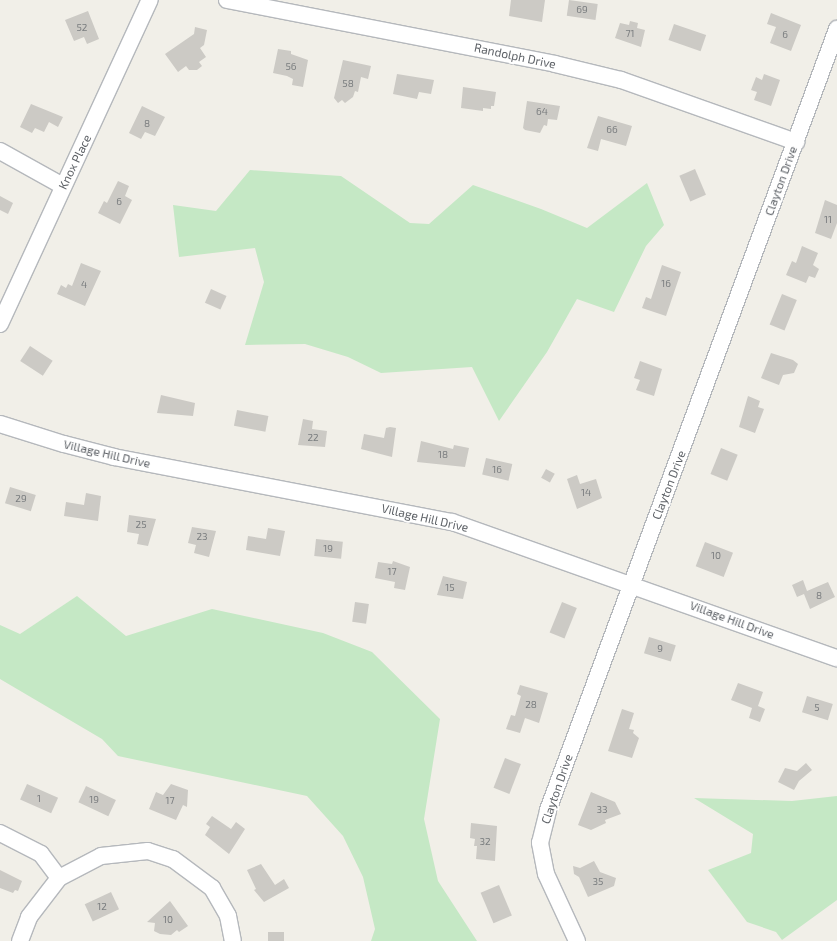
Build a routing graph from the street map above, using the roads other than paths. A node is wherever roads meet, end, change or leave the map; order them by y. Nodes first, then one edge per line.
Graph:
1 (150, 0) edge
2 (227, 0) edge
3 (837, 29) edge
4 (796, 142) junction
5 (0, 151) edge
6 (63, 186) junction
7 (0, 324) edge
8 (0, 424) edge
9 (631, 584) junction
10 (837, 658) edge
11 (0, 833) edge
12 (59, 878) junction
13 (20, 941) edge
14 (233, 941) edge
15 (576, 941) edge

1 - 6 street, Knox Place
2 - 4 street, Randolph Drive
3 - 4 street, Clayton Drive
4 - 9 street, Clayton Drive
5 - 6 street
6 - 7 street, Knox Place
8 - 9 street, Village Hill Drive
9 - 10 street, Village Hill Drive
9 - 15 street, Clayton Drive
11 - 12 street
12 - 13 street
12 - 14 street

